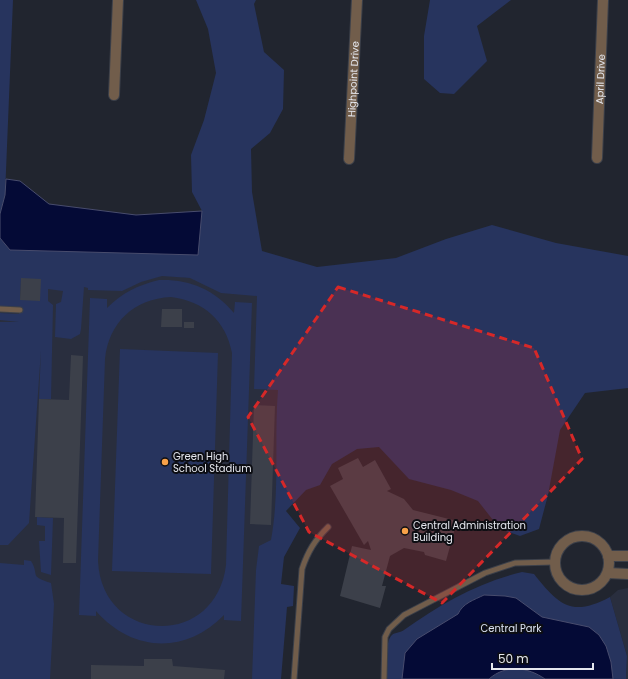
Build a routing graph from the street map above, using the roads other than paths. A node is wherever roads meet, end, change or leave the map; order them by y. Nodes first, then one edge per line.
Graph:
1 (118, 0) edge
2 (358, 0) edge
3 (604, 0) edge
4 (114, 95) dead end
5 (597, 158) dead end
6 (349, 159) dead end
7 (0, 309) edge
8 (20, 310) dead end
9 (328, 527) dead end
10 (608, 556) junction
11 (628, 556) edge
12 (555, 562) junction
13 (608, 573) junction
14 (628, 574) edge
15 (294, 679) edge
16 (384, 679) edge

1 - 4 street
2 - 6 street, Highpoint Drive
3 - 5 street, April Drive
7 - 8 lane
9 - 15 lane
10 - 11 street
10 - 12 street
10 - 13 street
12 - 13 street
12 - 16 lane
13 - 14 street

